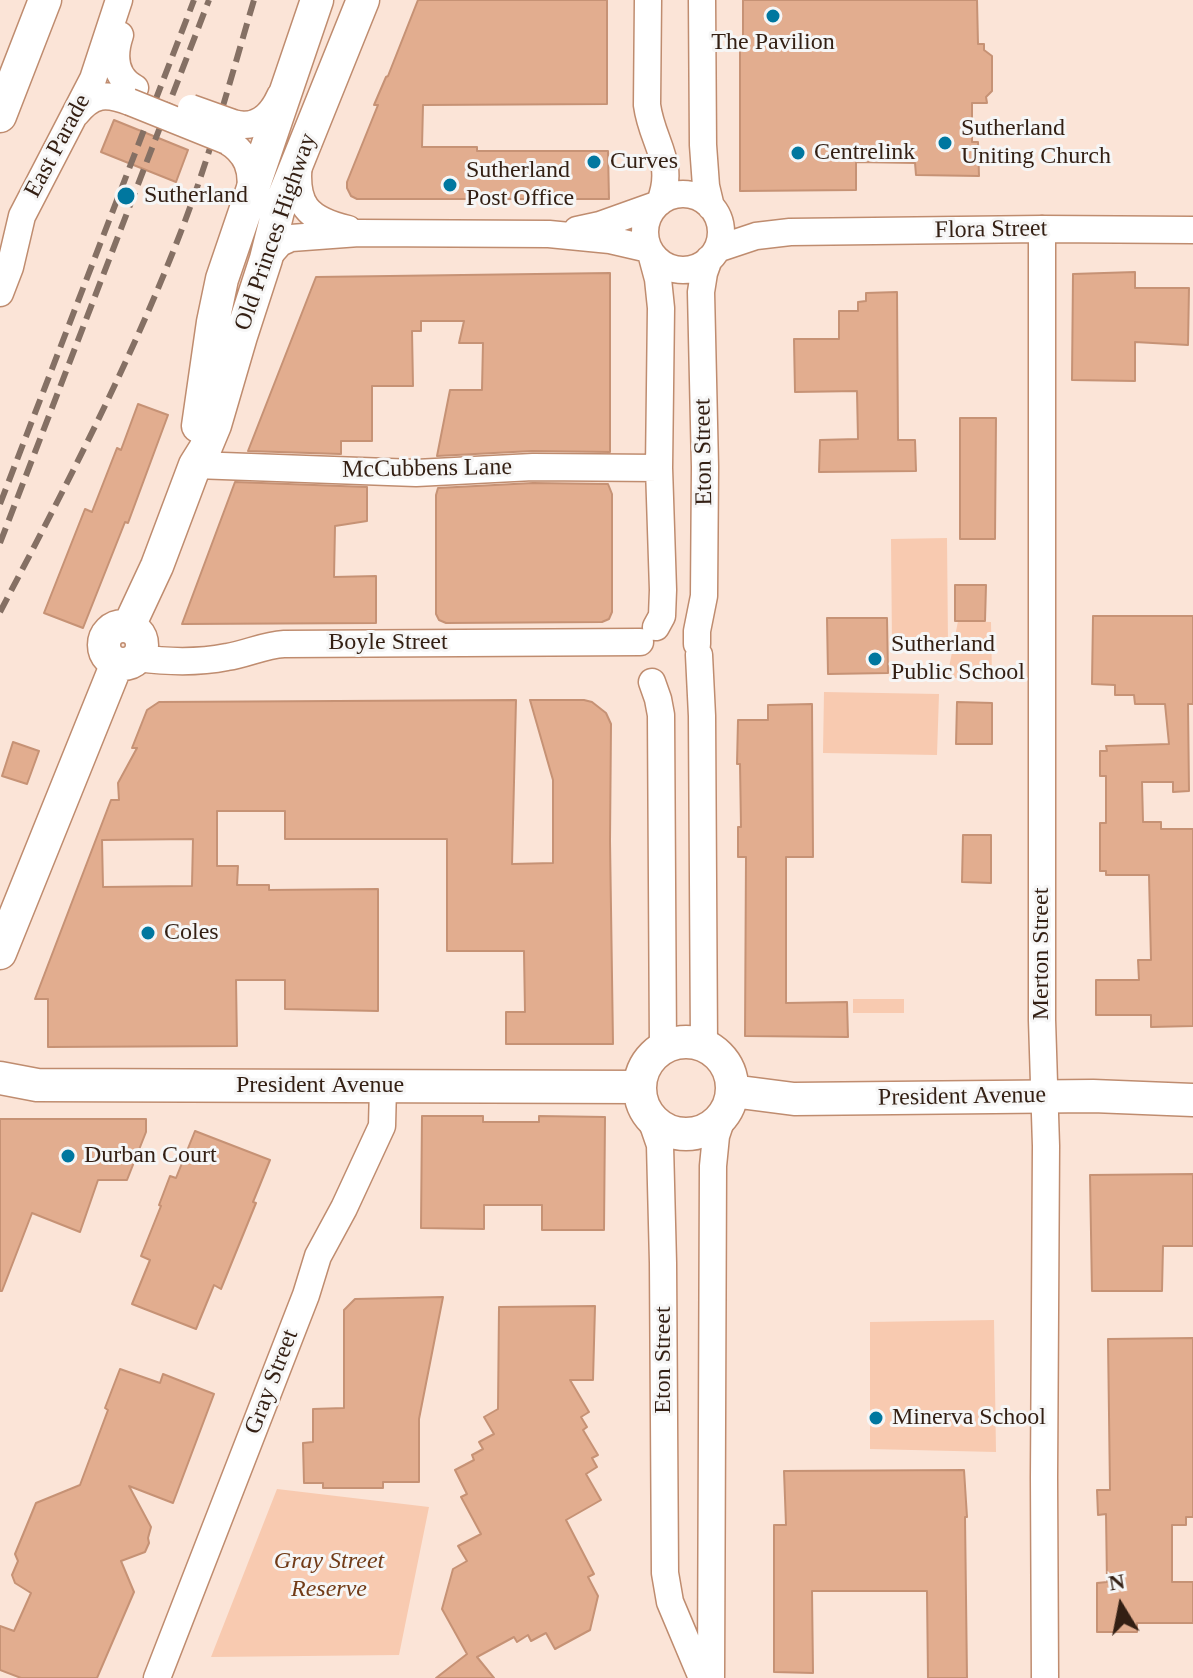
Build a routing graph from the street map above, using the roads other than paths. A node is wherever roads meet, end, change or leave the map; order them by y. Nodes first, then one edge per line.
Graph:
1 (45, 0) edge
2 (121, 0) edge
3 (320, 0) edge
4 (648, 0) edge
5 (702, 0) edge
6 (361, 2) edge
7 (306, 35) junction
8 (132, 95) junction
9 (0, 116) edge
10 (230, 132) junction
11 (62, 138) junction
12 (299, 157) junction
13 (249, 204) junction
14 (658, 204) junction
15 (713, 210) junction
16 (1042, 229) junction
17 (1193, 230) edge
18 (790, 232) junction
19 (380, 233) junction
20 (549, 234) junction
21 (650, 251) junction
22 (713, 254) junction
23 (266, 259) junction
24 (0, 293) edge
25 (195, 465) junction
26 (659, 468) junction
27 (648, 635) junction
28 (698, 650) junction
29 (127, 661) junction
30 (652, 682) junction
31 (0, 953) edge
32 (704, 1046) junction
33 (663, 1049) junction
34 (0, 1078) edge
35 (383, 1087) junction
36 (640, 1087) junction
37 (1045, 1097) junction
38 (1193, 1100) edge
39 (728, 1103) junction
40 (651, 1119) junction
41 (712, 1598) junction
42 (670, 1602) junction
43 (157, 1678) edge
44 (702, 1678) edge
45 (711, 1678) edge
46 (1045, 1678) edge

1 - 9 street
2 - 8 street
2 - 11 street, East Parade
3 - 7 street, Old Princes Highway
4 - 14 street
5 - 15 street
6 - 12 street, Old Princes Highway
7 - 10 street
7 - 13 street, Old Princes Highway
8 - 10 street, bridge
8 - 11 street
10 - 13 street
11 - 24 street, East Parade
12 - 19 street
12 - 23 street, Old Princes Highway
13 - 25 street, Old Princes Highway
14 - 15 street
14 - 20 street
14 - 21 street
15 - 18 street, Flora Street
15 - 22 street
16 - 17 street, Flora Street
16 - 18 street, Flora Street
16 - 37 street, Merton Street
18 - 22 street, Flora Street
19 - 20 street
19 - 23 street
20 - 21 street
21 - 22 street
21 - 26 street, Eton Street
22 - 28 street, Eton Street
23 - 25 street, Old Princes Highway
25 - 26 street, McCubbens Lane
25 - 29 street, Old Princes Highway
26 - 27 street, Eton Street
27 - 28 street
27 - 29 street, Boyle Street
27 - 30 street
28 - 30 street
28 - 32 street, Eton Street
29 - 31 street
30 - 33 street
32 - 33 street
32 - 39 street
33 - 36 street
34 - 35 street, President Avenue
35 - 36 street, President Avenue
35 - 43 street, Gray Street
36 - 40 street
37 - 38 street, President Avenue
37 - 39 street, President Avenue
37 - 46 street, Merton Street
39 - 40 street
39 - 41 street, Eton Street
40 - 42 street, Eton Street
41 - 42 street
41 - 45 street, Eton Street
42 - 44 street, Eton Street

